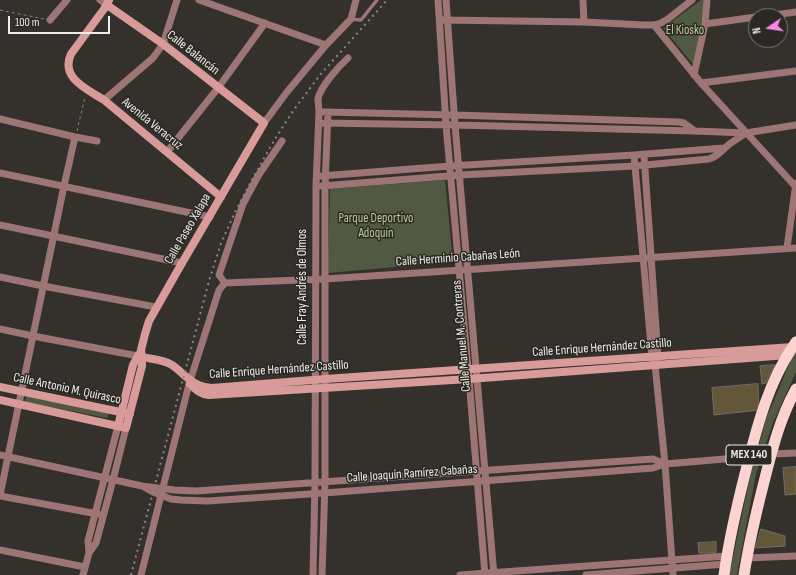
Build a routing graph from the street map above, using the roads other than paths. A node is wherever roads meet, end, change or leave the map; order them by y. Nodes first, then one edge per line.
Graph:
1 (67, 0) edge
2 (177, 0) edge
3 (199, 0) edge
4 (356, 0) edge
5 (377, 0) edge
6 (438, 0) edge
7 (446, 0) edge
8 (583, 0) edge
9 (692, 0) edge
10 (706, 0) edge
11 (105, 2) edge
12 (748, 18) edge
13 (351, 19) junction
14 (50, 20) road end
15 (439, 20) junction
16 (448, 20) junction
17 (584, 22) junction
18 (265, 23) junction
19 (705, 24) junction
20 (654, 25) junction
21 (163, 44) junction
22 (326, 45) junction
23 (348, 58) dead end
24 (796, 71) edge
25 (694, 75) junction
26 (701, 83) junction
27 (218, 88) junction
28 (104, 100) junction
29 (319, 112) junction
30 (328, 112) junction
31 (445, 115) junction
32 (454, 115) junction
33 (0, 119) edge
34 (319, 122) junction
35 (264, 123) junction
36 (328, 123) junction
37 (446, 125) junction
38 (455, 125) junction
39 (796, 125) edge
40 (695, 131) junction
41 (746, 133) junction
42 (75, 137) junction
43 (97, 141) dead end
44 (282, 141) dead end
45 (724, 148) junction
46 (167, 152) junction
47 (644, 155) junction
48 (634, 156) junction
49 (645, 165) junction
50 (450, 166) junction
51 (459, 166) junction
52 (635, 166) junction
53 (0, 173) edge
54 (460, 175) junction
55 (316, 176) junction
56 (326, 176) junction
57 (451, 176) junction
58 (796, 183) edge
59 (64, 186) junction
60 (316, 186) junction
61 (326, 186) junction
62 (221, 197) junction
63 (210, 216) junction
64 (0, 225) edge
65 (53, 236) junction
66 (787, 248) junction
67 (796, 248) edge
68 (651, 257) junction
69 (643, 258) junction
70 (182, 263) junction
71 (468, 269) junction
72 (459, 270) junction
73 (0, 277) edge
74 (315, 279) junction
75 (325, 279) junction
76 (224, 283) junction
77 (43, 286) junction
78 (156, 307) junction
79 (0, 329) edge
80 (33, 336) junction
81 (792, 348) edge
82 (141, 355) junction
83 (655, 356) junction
84 (655, 365) junction
85 (473, 369) junction
86 (474, 378) junction
87 (324, 379) junction
88 (315, 380) junction
89 (190, 382) junction
90 (0, 387) edge
91 (315, 388) junction
92 (325, 388) junction
93 (796, 389) edge
94 (21, 391) junction
95 (0, 400) edge
96 (19, 404) junction
97 (126, 413) junction
98 (122, 427) junction
99 (796, 453) edge
100 (771, 454) junction
101 (0, 455) edge
102 (8, 456) junction
103 (749, 458) junction
104 (600, 463) junction
105 (665, 464) junction
106 (543, 466) junction
107 (486, 470) junction
108 (477, 471) junction
109 (601, 472) junction
110 (417, 475) junction
111 (543, 477) junction
112 (105, 478) junction
113 (381, 478) junction
114 (114, 480) junction
115 (487, 480) junction
116 (478, 481) junction
117 (315, 482) junction
118 (325, 482) junction
119 (418, 486) junction
120 (238, 488) junction
121 (382, 489) junction
122 (162, 492) junction
123 (324, 493) junction
124 (314, 494) junction
125 (0, 496) edge
126 (738, 498) junction
127 (238, 499) junction
128 (758, 504) junction
129 (95, 514) junction
130 (104, 516) junction
131 (741, 535) junction
132 (0, 550) edge
133 (89, 553) junction
134 (796, 556) edge
135 (747, 558) junction
136 (672, 560) junction
137 (725, 565) edge
138 (85, 567) junction
139 (673, 572) edge
140 (485, 574) edge
141 (494, 574) edge
142 (83, 575) edge
143 (141, 575) edge
144 (313, 575) edge
145 (322, 575) edge
146 (460, 575) edge
147 (586, 575) edge
148 (730, 575) edge
149 (739, 575) edge
150 (744, 575) edge

1 - 14 street
2 - 21 street
3 - 18 street
4 - 13 street
5 - 13 lane
6 - 15 street, Calle Manuel M. Contreras
7 - 16 street, Calle Manuel M. Contreras
8 - 17 street
9 - 20 street
10 - 19 street
11 - 21 main road, Calle Balancán
11 - 28 main road, Avenida Veracruz
12 - 19 street
13 - 22 street
15 - 16 street
15 - 31 street, Calle Manuel M. Contreras
16 - 17 street
16 - 32 street, Calle Manuel M. Contreras
17 - 20 street
18 - 22 street
18 - 27 street
19 - 25 street
20 - 25 street
21 - 27 main road, Calle Balancán
21 - 28 street
22 - 35 street
23 - 29 street, Calle Fray Andrés de Olmos
24 - 26 street
25 - 26 street
26 - 41 street
27 - 35 main road, Calle Balancán
27 - 46 street
28 - 46 main road, Avenida Veracruz
29 - 30 street
29 - 34 street, Calle Fray Andrés de Olmos
30 - 31 street
30 - 36 street, Calle Fray Andrés de Olmos
31 - 32 street
31 - 37 street, Calle Manuel M. Contreras
32 - 38 street, Calle Manuel M. Contreras
32 - 40 street
33 - 42 street
34 - 36 street
34 - 55 street, Calle Fray Andrés de Olmos
35 - 62 main road, Calle Paseo Xalapa
36 - 37 street
36 - 56 street, Calle Fray Andrés de Olmos
37 - 38 street
37 - 50 street, Calle Manuel M. Contreras
38 - 40 street
38 - 51 street, Calle Manuel M. Contreras
39 - 41 street
40 - 41 street
41 - 45 street
41 - 58 street
42 - 43 street
42 - 59 street
44 - 76 street
45 - 47 street
45 - 49 street
46 - 62 main road, Avenida Veracruz
47 - 48 street
47 - 49 street
48 - 51 street
48 - 52 street
49 - 52 street
49 - 68 street
50 - 51 street
50 - 56 street
50 - 57 street, Calle Manuel M. Contreras
51 - 54 street, Calle Manuel M. Contreras
52 - 54 street
52 - 69 street
53 - 59 street
54 - 57 street
54 - 71 street, Calle Manuel M. Contreras
55 - 56 street
55 - 60 street, Calle Fray Andrés de Olmos
56 - 61 street, Calle Fray Andrés de Olmos
57 - 61 street
57 - 72 street, Calle Manuel M. Contreras
58 - 66 street
59 - 63 street
59 - 65 street
60 - 61 street
60 - 74 street, Calle Fray Andrés de Olmos
61 - 75 street, Calle Fray Andrés de Olmos
62 - 63 main road, Calle Paseo Xalapa
63 - 70 main road, Calle Paseo Xalapa
64 - 65 street
65 - 70 street
65 - 77 street
66 - 67 street, Calle Herminio Cabañas León
66 - 68 street, Calle Herminio Cabañas León
68 - 69 street, Calle Herminio Cabañas León
68 - 83 street
69 - 71 street, Calle Herminio Cabañas León
69 - 83 street
70 - 78 main road, Calle Paseo Xalapa
71 - 72 street, Calle Herminio Cabañas León
71 - 85 street, Calle Manuel M. Contreras
72 - 75 street, Calle Herminio Cabañas León
72 - 85 street, Calle Manuel M. Contreras
73 - 77 street
74 - 75 street, Calle Herminio Cabañas León
74 - 76 street, Calle Herminio Cabañas León
74 - 88 street, Calle Fray Andrés de Olmos
75 - 87 street, Calle Fray Andrés de Olmos
76 - 89 street
77 - 78 street
77 - 80 street
78 - 82 main road, Calle Paseo Xalapa
79 - 80 street
80 - 82 street
80 - 94 street
81 - 83 main road, Calle Enrique Hernández Castillo
81 - 84 main road, Calle Enrique Hernández Castillo
81 - 103 highway, MEX 140
82 - 89 main road, Calle Enrique Hernández Castillo
82 - 97 main road, Calle Paseo Xalapa
83 - 84 street
83 - 85 main road, Calle Enrique Hernández Castillo
84 - 86 main road, Calle Enrique Hernández Castillo
84 - 105 street
85 - 86 street, Calle Manuel M. Contreras
85 - 87 main road, Calle Enrique Hernández Castillo
86 - 92 main road, Calle Enrique Hernández Castillo
86 - 107 street, Calle Manuel M. Contreras
86 - 108 street, Calle Manuel M. Contreras
87 - 88 main road, Calle Enrique Hernández Castillo
87 - 92 street, Calle Fray Andrés de Olmos
88 - 89 main road, Calle Enrique Hernández Castillo
88 - 91 street, Calle Fray Andrés de Olmos
89 - 91 main road, Calle Enrique Hernández Castillo
89 - 122 street
90 - 94 main road, Calle Antonio M. Quirasco
91 - 92 main road, Calle Enrique Hernández Castillo
91 - 117 street, Calle Fray Andrés de Olmos
92 - 118 street, Calle Fray Andrés de Olmos
93 - 100 highway, MEX 140
94 - 96 street
94 - 97 main road, Calle Antonio M. Quirasco
95 - 96 main road, Calle Antonio M. Quirasco
96 - 98 main road, Calle Antonio M. Quirasco
96 - 102 street
97 - 98 main road, Calle Paseo Xalapa
98 - 112 street, Calle Paseo Xalapa
98 - 114 street, Calle Paseo Xalapa
99 - 100 street
100 - 128 highway, MEX 140
101 - 102 street
102 - 112 street
102 - 125 street
103 - 105 street, Calle Joaquín Ramírez Cabañas
103 - 126 highway, MEX 140
104 - 105 street, Calle Joaquín Ramírez Cabañas
104 - 106 street, Calle Joaquín Ramírez Cabañas
104 - 109 street
105 - 109 street, Calle Joaquín Ramírez Cabañas
105 - 136 street
106 - 107 street, Calle Joaquín Ramírez Cabañas
106 - 111 street
107 - 108 street, Calle Joaquín Ramírez Cabañas
107 - 115 street, Calle Manuel M. Contreras
108 - 110 street, Calle Joaquín Ramírez Cabañas
108 - 116 street, Calle Manuel M. Contreras
109 - 111 street, Calle Joaquín Ramírez Cabañas
110 - 113 street, Calle Joaquín Ramírez Cabañas
110 - 119 street
111 - 115 street, Calle Joaquín Ramírez Cabañas
112 - 114 street
112 - 129 street, Calle Paseo Xalapa
113 - 118 street, Calle Joaquín Ramírez Cabañas
113 - 121 street
114 - 122 street
114 - 130 street, Calle Paseo Xalapa
115 - 116 street, Calle Joaquín Ramírez Cabañas
115 - 141 street, Calle Manuel M. Contreras
116 - 119 street, Calle Joaquín Ramírez Cabañas
116 - 140 street, Calle Manuel M. Contreras
117 - 118 street, Calle Joaquín Ramírez Cabañas
117 - 120 street, Calle Joaquín Ramírez Cabañas
117 - 124 street, Calle Fray Andrés de Olmos
118 - 123 street, Calle Fray Andrés de Olmos
119 - 121 street, Calle Joaquín Ramírez Cabañas
120 - 122 street, Calle Joaquín Ramírez Cabañas
120 - 127 street
121 - 123 street, Calle Joaquín Ramírez Cabañas
122 - 127 street, Calle Joaquín Ramírez Cabañas
122 - 143 street
123 - 124 street, Calle Joaquín Ramírez Cabañas
123 - 145 street, Calle Fray Andrés de Olmos
124 - 127 street, Calle Joaquín Ramírez Cabañas
124 - 144 street, Calle Fray Andrés de Olmos
125 - 129 street
126 - 131 highway, MEX 140
126 - 137 highway, MEX 140
128 - 131 highway, MEX 140
128 - 135 highway, MEX 140
129 - 130 street
129 - 133 street, Calle Paseo Xalapa
130 - 133 street, Calle Paseo Xalapa
131 - 148 highway, MEX 140
131 - 149 highway, MEX 140
132 - 138 street
133 - 138 street, Calle Paseo Xalapa
134 - 135 street
135 - 150 highway, MEX 140
136 - 137 street
136 - 139 street
136 - 141 street
137 - 139 street
138 - 142 street, Calle Paseo Xalapa
139 - 147 street
140 - 141 street
140 - 146 street

